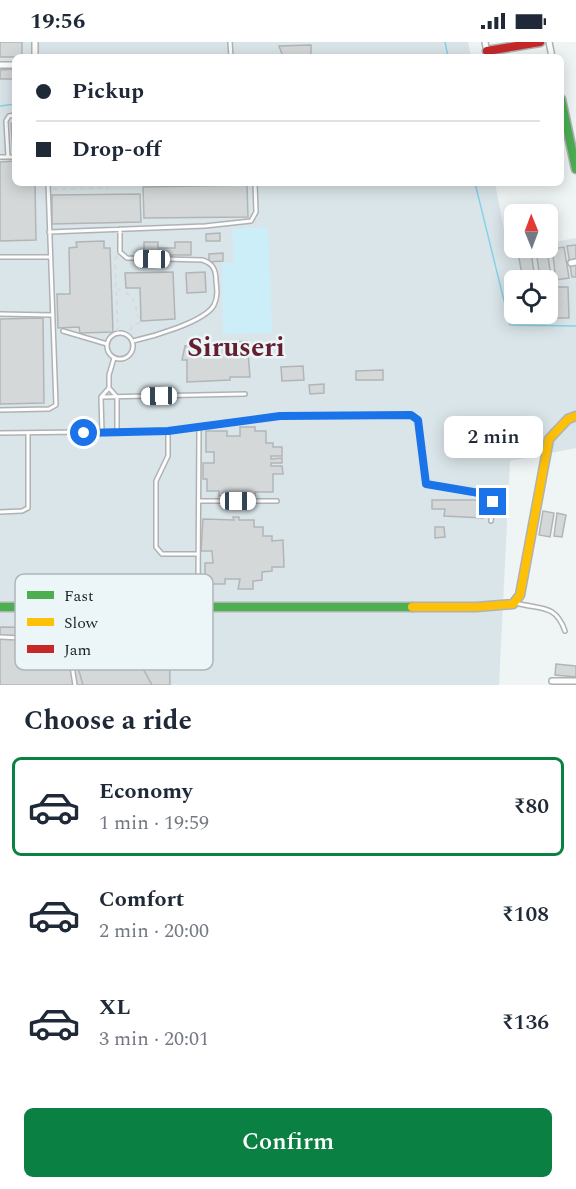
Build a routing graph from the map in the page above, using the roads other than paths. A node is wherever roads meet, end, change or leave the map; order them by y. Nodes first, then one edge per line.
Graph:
1 (540, 42) edge
2 (487, 50) edge
3 (564, 108) edge
4 (12, 116) edge
5 (572, 133) edge
6 (0, 157) edge
7 (8, 157) junction
8 (12, 157) edge
9 (576, 169) edge
10 (48, 186) edge
11 (255, 186) edge
12 (120, 229) junction
13 (49, 232) junction
14 (50, 256) junction
15 (0, 257) edge
16 (0, 314) edge
17 (52, 315) junction
18 (63, 331) dead end
19 (133, 341) junction
20 (107, 344) junction
21 (114, 358) junction
22 (109, 388) junction
23 (245, 394) dead end
24 (101, 397) junction
25 (117, 397) junction
26 (0, 410) edge
27 (576, 416) edge
28 (199, 428) junction
29 (168, 431) junction
30 (117, 432) junction
31 (0, 433) edge
32 (102, 433) junction
33 (28, 434) junction
34 (199, 501) junction
35 (277, 501) dead end
36 (0, 512) edge
37 (491, 521) dead end
38 (198, 554) junction
39 (198, 574) edge
40 (514, 603) junction
41 (0, 607) edge
42 (15, 607) edge
43 (213, 608) edge
44 (565, 631) dead end
45 (0, 637) edge
46 (15, 638) edge
47 (73, 670) edge
48 (552, 681) dead end
49 (576, 681) edge
50 (75, 685) edge

1 - 2 street
3 - 5 street
4 - 7 lane
5 - 9 street
6 - 7 lane
7 - 8 lane
10 - 13 lane
11 - 12 lane
12 - 13 lane
12 - 19 lane
13 - 14 lane
14 - 15 lane
14 - 17 lane
16 - 17 lane
17 - 26 lane
18 - 20 lane
19 - 20 lane
19 - 21 lane
20 - 21 lane
21 - 22 lane
22 - 24 lane
22 - 25 lane
23 - 25 lane
24 - 25 lane
24 - 32 lane
25 - 30 lane
27 - 40 street
28 - 29 lane
28 - 34 lane
28 - 37 lane
29 - 30 lane
29 - 38 lane
30 - 32 lane
31 - 33 lane
32 - 33 lane
33 - 36 lane
34 - 35 lane
34 - 38 lane
38 - 39 lane
40 - 43 street
40 - 44 lane
41 - 42 street
45 - 46 lane
47 - 50 lane
48 - 49 street

